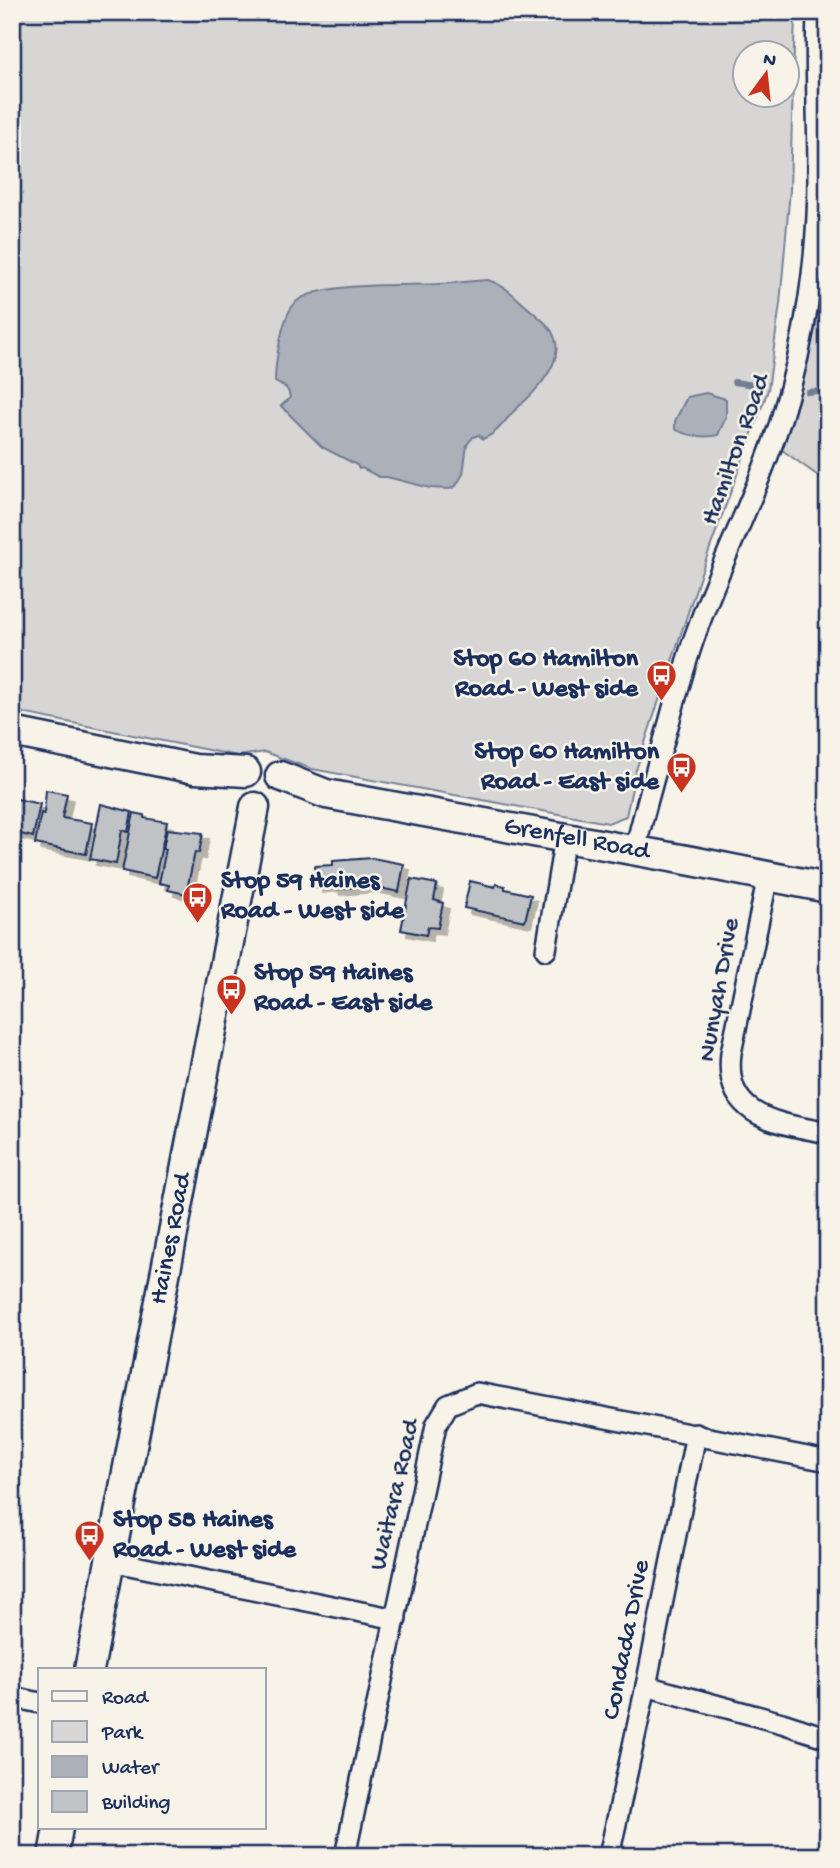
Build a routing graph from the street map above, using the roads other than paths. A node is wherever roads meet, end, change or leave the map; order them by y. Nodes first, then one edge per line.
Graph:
1 (817, 12) edge
2 (822, 72) edge
3 (12, 732) edge
4 (260, 789) junction
5 (565, 837) junction
6 (635, 850) junction
7 (768, 876) junction
8 (828, 888) edge
9 (546, 950) dead end
10 (828, 1133) edge
11 (696, 1434) junction
12 (828, 1461) edge
13 (110, 1561) junction
14 (396, 1619) junction
15 (89, 1668) edge
16 (646, 1686) junction
17 (12, 1697) edge
18 (38, 1703) edge
19 (828, 1738) edge
20 (58, 1829) edge
21 (53, 1856) edge
22 (345, 1856) edge
23 (609, 1856) edge

1 - 2 street, Hamilton Road
2 - 6 street, Hamilton Road
3 - 4 main road, Grenfell Road
4 - 5 main road, Grenfell Road
4 - 13 main road, Haines Road
5 - 6 main road, Grenfell Road
5 - 9 street
6 - 7 main road, Grenfell Road
7 - 8 main road, Grenfell Road
7 - 10 street, Nunyah Drive
11 - 12 street, Waitara Road
11 - 14 street, Waitara Road
11 - 16 street, Condada Drive
13 - 14 street
13 - 15 main road, Haines Road
14 - 22 street, Waitara Road
16 - 19 street
16 - 23 street, Condada Drive
17 - 18 street
20 - 21 main road

